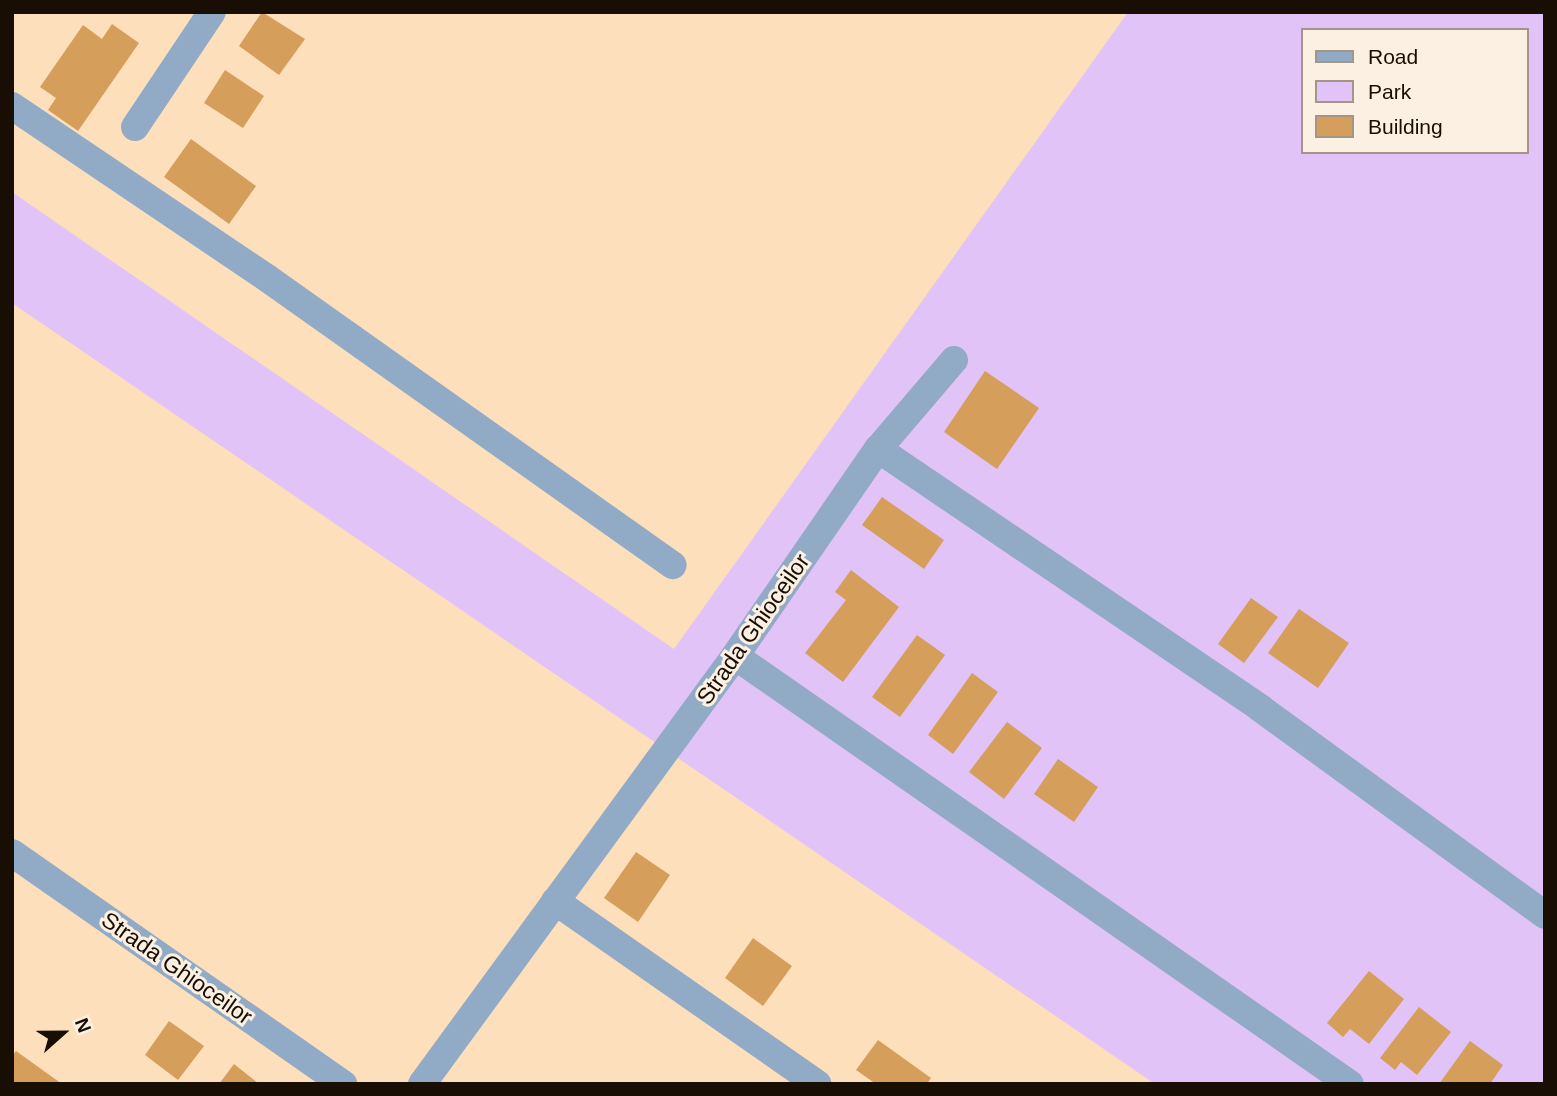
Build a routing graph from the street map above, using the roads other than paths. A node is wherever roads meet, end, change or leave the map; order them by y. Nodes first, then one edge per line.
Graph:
1 (212, 12) edge
2 (12, 106) edge
3 (135, 127) dead end
4 (954, 360) dead end
5 (878, 449) junction
6 (673, 565) dead end
7 (735, 656) junction
8 (12, 853) edge
9 (555, 901) junction
10 (1545, 915) edge
11 (343, 1084) edge
12 (422, 1084) edge
13 (817, 1084) edge
14 (1350, 1084) edge

1 - 3 street
2 - 6 street
4 - 5 street, Strada Ghioceilor
5 - 7 street, Strada Ghioceilor
5 - 10 street
7 - 9 street, Strada Ghioceilor
7 - 14 street
8 - 11 street, Strada Ghioceilor
9 - 12 street, Strada Ghioceilor
9 - 13 street

